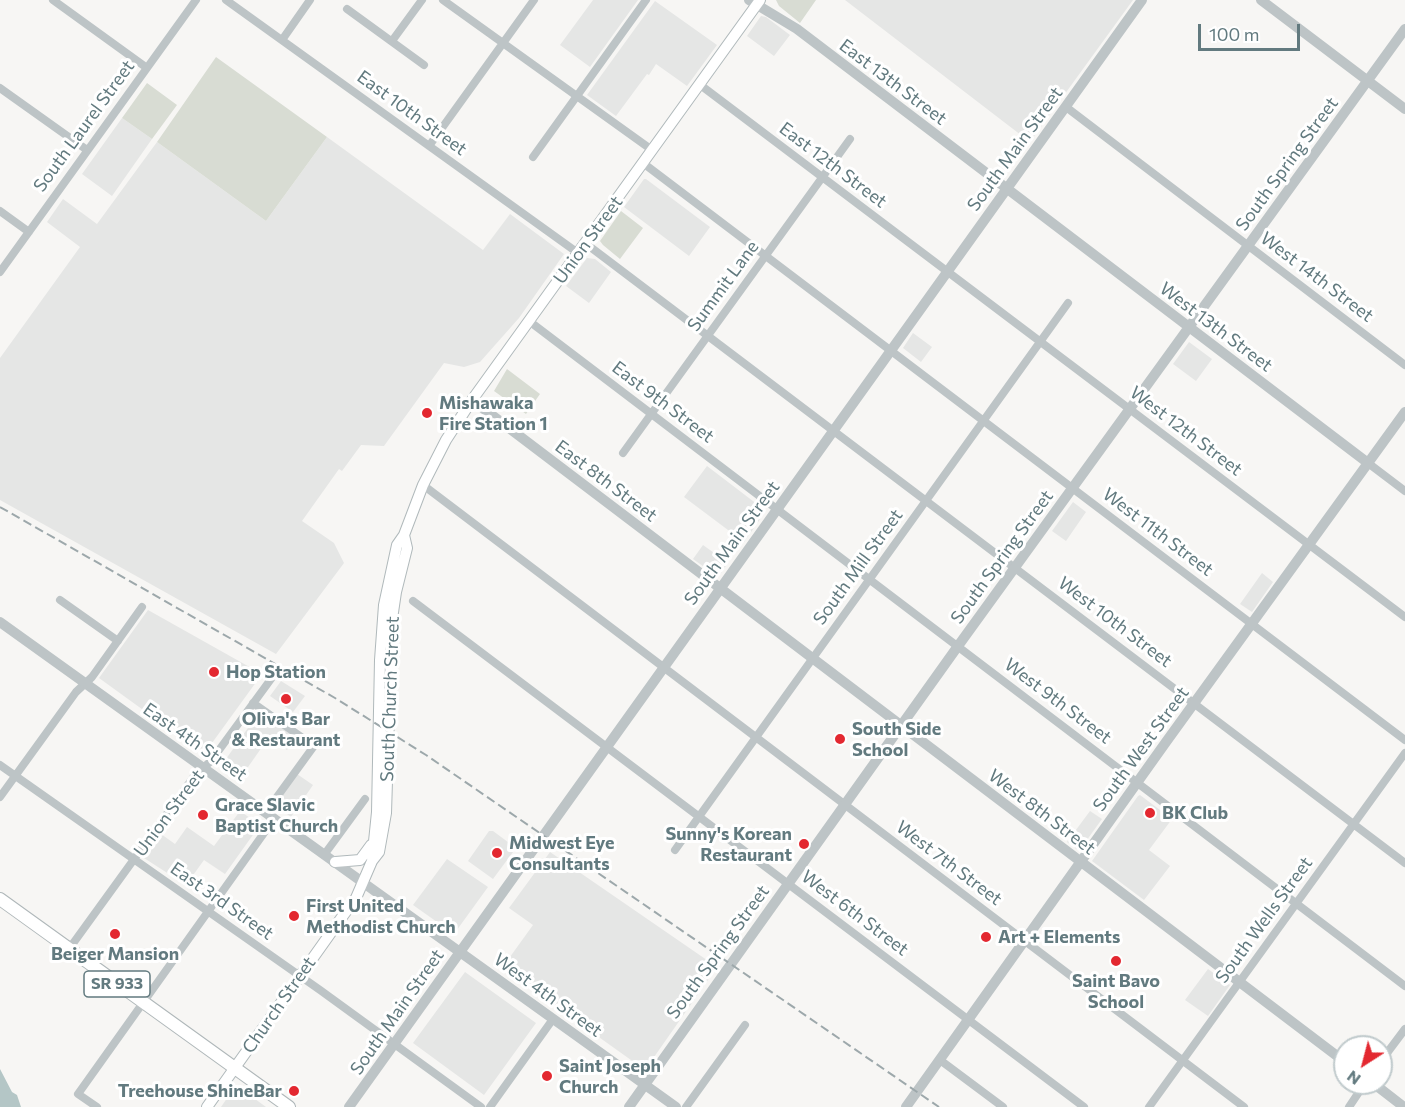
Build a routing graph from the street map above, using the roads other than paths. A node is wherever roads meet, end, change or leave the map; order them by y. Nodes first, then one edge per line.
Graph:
1 (53, 0) edge
2 (196, 0) edge
3 (226, 0) edge
4 (310, 0) edge
5 (422, 0) edge
6 (443, 0) edge
7 (534, 0) edge
8 (646, 0) edge
9 (1142, 0) edge
10 (1261, 0) edge
11 (755, 1) edge
12 (347, 9) dead end
13 (1405, 28) edge
14 (282, 40) junction
15 (392, 41) junction
16 (503, 44) junction
17 (424, 65) dead end
18 (147, 68) junction
19 (1368, 80) junction
20 (699, 84) junction
21 (0, 88) edge
22 (577, 96) junction
23 (1066, 106) junction
24 (1405, 109) edge
25 (850, 139) dead end
26 (429, 146) junction
27 (87, 150) junction
28 (652, 150) junction
29 (534, 157) dead end
30 (643, 163) junction
31 (822, 177) junction
32 (1006, 189) junction
33 (0, 211) edge
34 (29, 232) junction
35 (585, 243) junction
36 (1248, 246) junction
37 (578, 253) junction
38 (765, 255) junction
39 (947, 271) junction
40 (0, 272) edge
41 (1068, 303) dead end
42 (529, 321) junction
43 (1189, 327) junction
44 (708, 335) junction
45 (1040, 342) junction
46 (890, 350) junction
47 (1405, 365) edge
48 (472, 400) junction
49 (1130, 409) junction
50 (1405, 412) edge
51 (651, 413) junction
52 (983, 420) junction
53 (834, 430) junction
54 (623, 453) dead end
55 (1368, 463) junction
56 (423, 485) junction
57 (1073, 488) junction
58 (1405, 491) edge
59 (926, 500) junction
60 (777, 509) junction
61 (404, 535) junction
62 (1310, 544) junction
63 (1015, 567) junction
64 (870, 579) junction
65 (720, 588) junction
66 (60, 600) dead end
67 (413, 601) dead end
68 (142, 607) dead end
69 (1405, 617) edge
70 (0, 622) edge
71 (1252, 623) junction
72 (118, 641) junction
73 (958, 646) junction
74 (812, 658) junction
75 (663, 666) junction
76 (271, 679) dead end
77 (85, 683) junction
78 (253, 703) junction
79 (1194, 704) junction
80 (902, 725) junction
81 (757, 736) junction
82 (1405, 740) edge
83 (606, 746) junction
84 (1405, 753) edge
85 (0, 765) edge
86 (202, 768) junction
87 (16, 776) junction
88 (1137, 782) junction
89 (0, 797) edge
90 (365, 799) dead end
91 (845, 804) junction
92 (270, 816) junction
93 (699, 817) junction
94 (1353, 824) junction
95 (373, 842) junction
96 (675, 850) dead end
97 (324, 855) junction
98 (133, 860) junction
99 (372, 861) junction
100 (335, 862) junction
101 (1081, 862) junction
102 (1405, 863) edge
103 (363, 882) junction
104 (788, 883) junction
105 (0, 899) edge
106 (1296, 903) junction
107 (208, 911) junction
108 (1024, 941) junction
109 (69, 949) junction
110 (459, 952) junction
111 (299, 976) junction
112 (1240, 983) junction
113 (1405, 986) edge
114 (143, 1002) junction
115 (553, 1019) junction
116 (968, 1020) junction
117 (745, 1024) dead end
118 (1405, 1029) edge
119 (395, 1044) junction
120 (1393, 1045) edge
121 (1333, 1053) edge
122 (940, 1060) junction
123 (1183, 1060) junction
124 (235, 1068) junction
125 (644, 1084) junction
126 (1388, 1095) edge
127 (97, 1107) edge
128 (207, 1107) edge
129 (289, 1107) edge
130 (349, 1107) edge
131 (481, 1107) edge
132 (490, 1107) edge
133 (629, 1107) edge
134 (676, 1107) edge
135 (686, 1107) edge
136 (906, 1107) edge
137 (1002, 1107) edge
138 (1084, 1107) edge
139 (1149, 1107) edge
140 (1244, 1107) edge
141 (1404, 1107) edge

1 - 18 street
2 - 18 street, South Laurel Street
3 - 14 street, East 10th Street
4 - 14 street
5 - 15 street
6 - 16 street
7 - 16 street
8 - 22 street
9 - 23 street, South Main Street
10 - 19 street
11 - 20 main road, Union Street
11 - 32 street, East 13th Street
12 - 15 street
13 - 19 street, South Spring Street
14 - 26 street, East 10th Street
15 - 17 street
16 - 22 street
16 - 26 street
18 - 27 street, South Laurel Street
19 - 24 street
19 - 36 street, South Spring Street
20 - 28 main road, Union Street
20 - 31 street, East 12th Street
21 - 27 street
22 - 28 street
22 - 29 street
23 - 32 street, South Main Street
23 - 36 street, West 14th Street
25 - 31 street, Summit Lane
26 - 37 street, East 10th Street
27 - 34 street, South Laurel Street
28 - 30 main road, Union Street
30 - 35 main road, Union Street
30 - 38 street, West 11th Street
31 - 38 street, Summit Lane
31 - 39 street, East 12th Street
32 - 39 street, South Main Street
32 - 43 street, West 13th Street
33 - 34 street
34 - 40 street, South Laurel Street
35 - 37 main road, Union Street
35 - 44 street
36 - 43 street, South Spring Street
36 - 47 street, West 14th Street
37 - 42 main road, Union Street
38 - 44 street, Summit Lane
38 - 46 street, West 11th Street
39 - 45 street, West 12th Street
39 - 46 street, South Main Street
41 - 45 street, South Mill Street
42 - 48 main road, Union Street
42 - 51 street, East 9th Street
43 - 49 street, South Spring Street
43 - 55 street, West 13th Street
44 - 51 street, Summit Lane
44 - 53 street
45 - 49 street, West 12th Street
45 - 52 street, South Mill Street
46 - 52 street, West 11th Street
46 - 53 street, South Main Street
48 - 56 main road, Union Street
48 - 65 street, East 8th Street
49 - 57 street, South Spring Street
49 - 62 street, West 12th Street
50 - 55 street, South West Street
51 - 54 street, Summit Lane
51 - 60 street, East 9th Street
52 - 57 street, West 11th Street
52 - 59 street, South Mill Street
53 - 59 street, West 10th Street
53 - 60 street, South Main Street
55 - 58 street, West 13th Street
55 - 62 street, South West Street
56 - 61 main road, South Church Street
56 - 75 street, West 7th Street
57 - 63 street, South Spring Street
57 - 71 street, West 11th Street
59 - 63 street, West 10th Street
59 - 64 street, South Mill Street
60 - 64 street, West 9th Street
60 - 65 street, South Main Street
61 - 95 main road, South Church Street
61 - 99 main road, South Church Street
62 - 69 street, West 12th Street
62 - 71 street, South West Street
63 - 73 street, South Spring Street
63 - 79 street, West 10th Street
64 - 73 street, West 9th Street
64 - 74 street, South Mill Street
65 - 74 street, West 8th Street
65 - 75 street, South Main Street
66 - 72 street
67 - 83 street, West 6th Street
68 - 72 street
70 - 77 street, East 4th Street
71 - 79 street, South West Street
71 - 82 street, West 11th Street
72 - 77 street
73 - 80 street, South Spring Street
73 - 88 street, West 9th Street
74 - 80 street, West 8th Street
74 - 81 street, South Mill Street
75 - 81 street, West 7th Street
75 - 83 street, South Main Street
76 - 78 street, Union Street
77 - 86 street, East 4th Street
77 - 87 street
78 - 86 street, Union Street
78 - 92 street
79 - 88 street, South West Street
79 - 94 street, West 10th Street
80 - 91 street, South Spring Street
80 - 101 street, West 8th Street
81 - 91 street, West 7th Street
81 - 93 street, South Mill Street
83 - 93 street, West 6th Street
83 - 110 street, South Main Street
84 - 94 street, South Wells Street
85 - 87 street, East 3rd Street
86 - 92 street, East 4th Street
86 - 98 street, Union Street
87 - 89 street
87 - 98 street, East 3rd Street
88 - 101 street, South West Street
88 - 106 street, West 9th Street
90 - 97 street
91 - 104 street, South Spring Street
91 - 108 street, West 7th Street
92 - 97 street, East 4th Street
92 - 107 street
93 - 96 street, South Mill Street
93 - 104 street, West 6th Street
94 - 102 street, West 10th Street
94 - 106 street, South Wells Street
95 - 99 main road, South Church Street
95 - 100 main road
97 - 100 street, East 4th Street
98 - 107 street, East 3rd Street
98 - 109 street, Union Street
99 - 103 main road, South Church Street
100 - 103 street, East 4th Street
101 - 108 street, South West Street
101 - 112 street, West 8th Street
103 - 110 street, East 4th Street
103 - 111 main road, Church Street
104 - 116 street, West 6th Street
104 - 125 street, South Spring Street
105 - 109 main road, SR 933
106 - 112 street, South Wells Street
106 - 113 street, West 9th Street
107 - 111 street, East 3rd Street
107 - 114 street
108 - 116 street, South West Street
108 - 123 street, West 7th Street
109 - 114 main road, SR 933
110 - 115 street, West 4th Street
110 - 119 street, South Main Street
111 - 119 street, East 3rd Street
111 - 124 main road, Church Street
112 - 121 street, West 8th Street
112 - 123 street, South Wells Street
114 - 124 main road, SR 933
114 - 127 street
115 - 125 street, West 4th Street
115 - 132 street
116 - 122 street, South West Street
116 - 138 street, West 6th Street
117 - 135 street
118 - 120 street
119 - 130 street, South Main Street
119 - 131 street, East 3rd Street
122 - 136 street, South West Street
122 - 137 street
123 - 139 street, South Wells Street
123 - 140 street, West 7th Street
124 - 128 main road, Church Street
124 - 129 main road, SR 933
125 - 133 street, South Spring Street
125 - 134 street, West 4th Street
126 - 141 street

